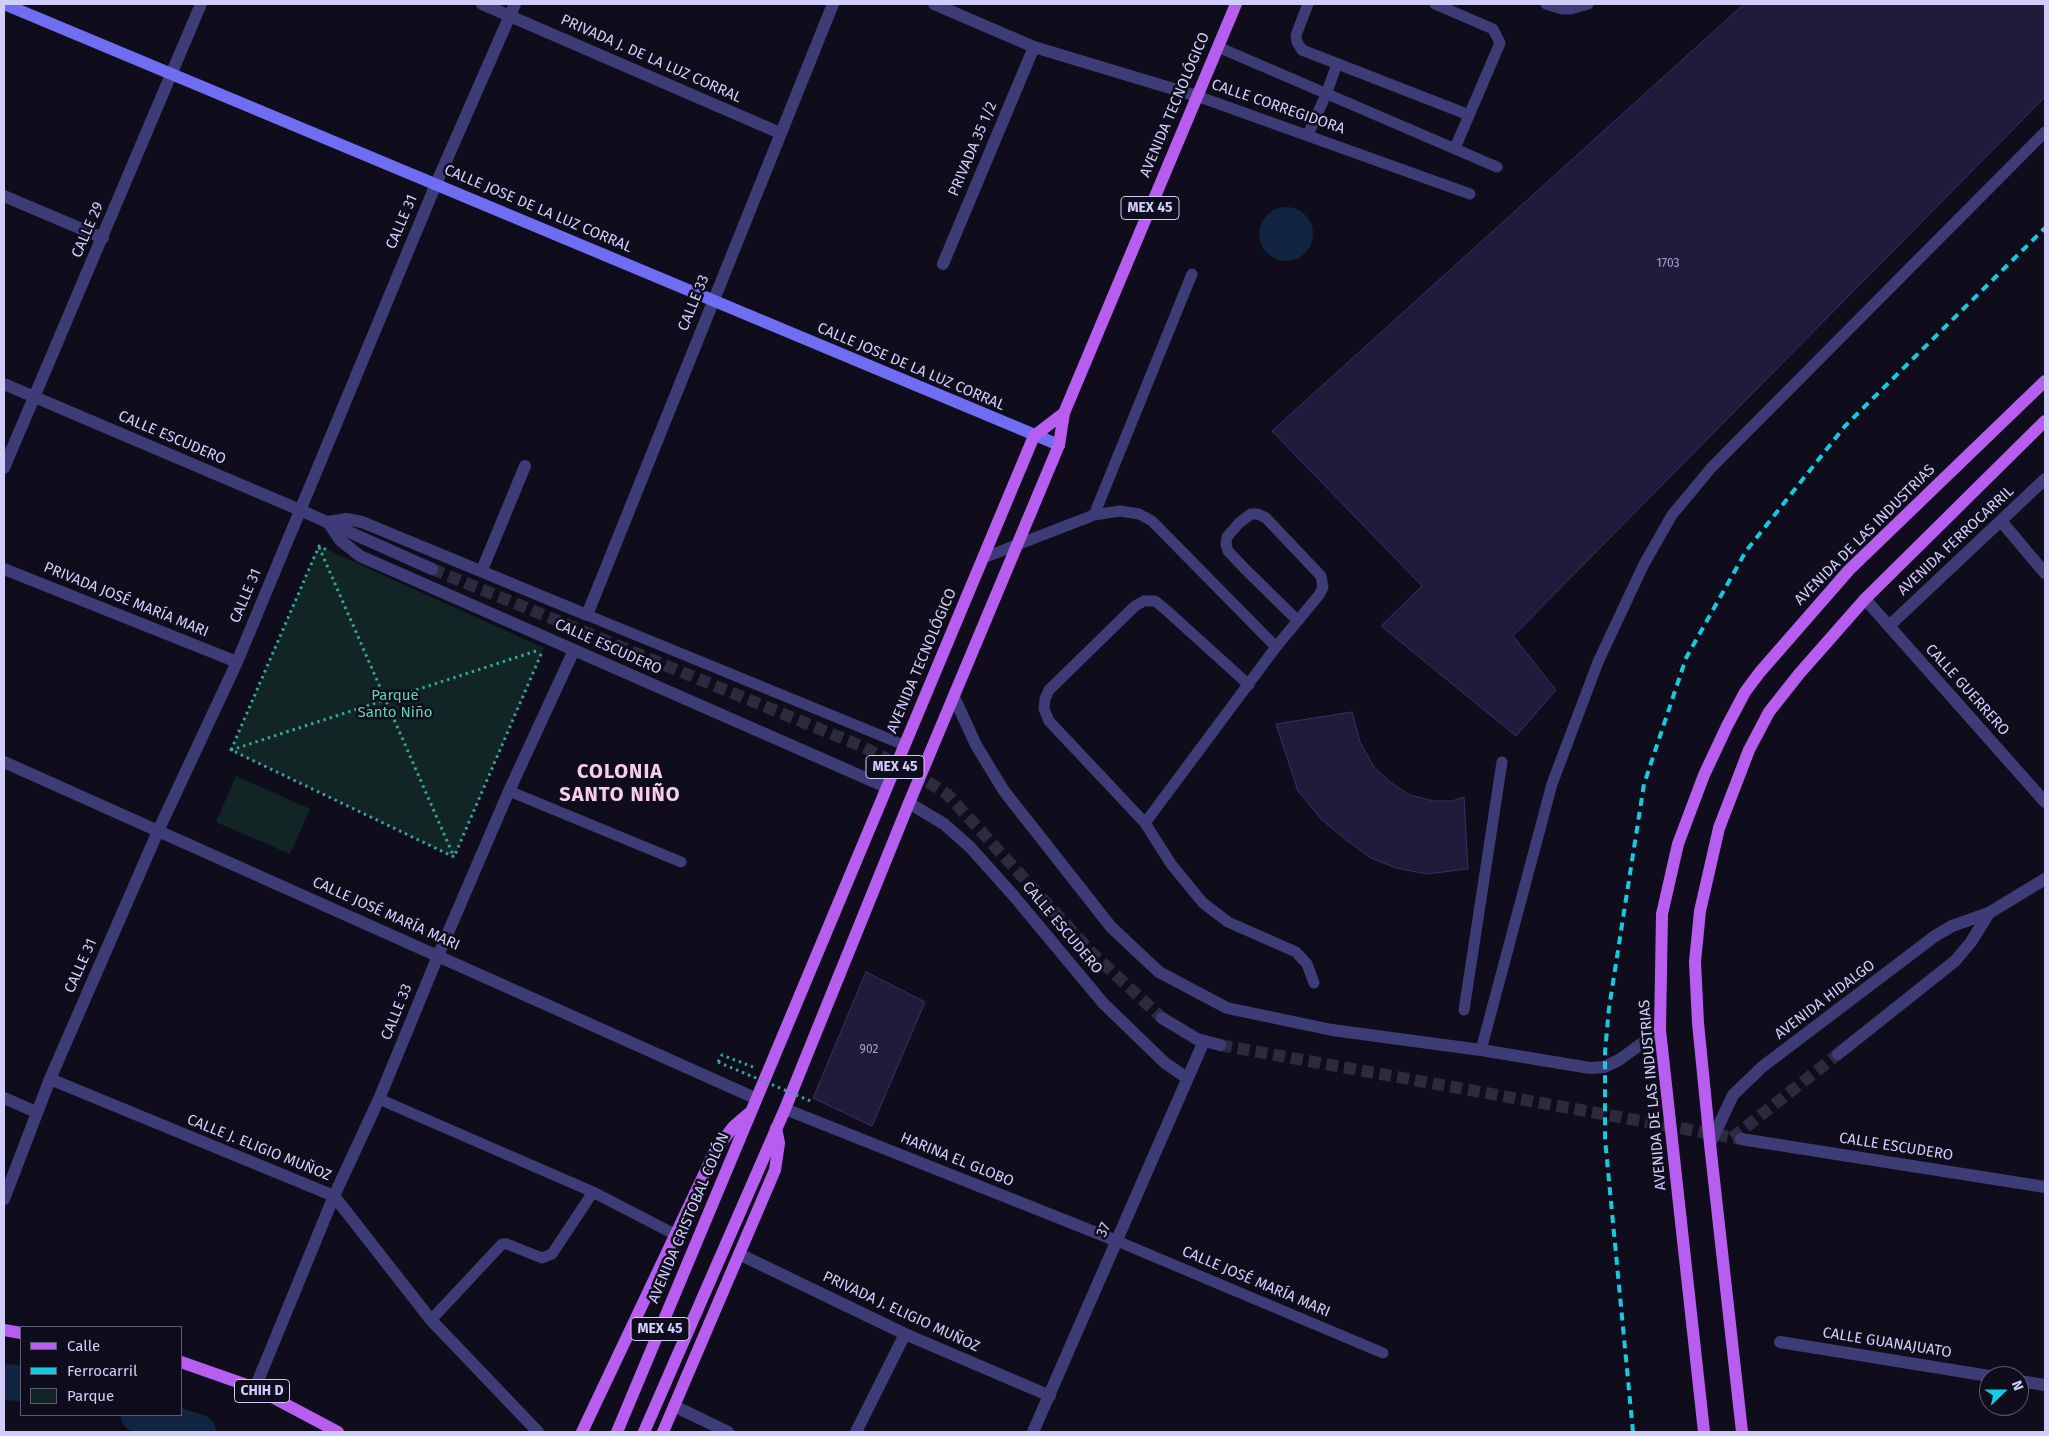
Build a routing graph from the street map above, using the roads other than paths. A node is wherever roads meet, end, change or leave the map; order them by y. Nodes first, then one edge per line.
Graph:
1 (4, 4) edge
2 (201, 4) edge
3 (482, 4) edge
4 (833, 4) edge
5 (934, 4) edge
6 (1236, 4) edge
7 (1308, 4) edge
8 (1435, 4) edge
9 (1546, 4) edge
10 (1588, 4) edge
11 (26, 8) edge
12 (512, 9) edge
13 (1034, 47) junction
14 (1218, 47) junction
15 (1337, 64) junction
16 (170, 74) junction
17 (1327, 92) junction
18 (1197, 96) junction
19 (1469, 115) junction
20 (2045, 132) edge
21 (780, 133) junction
22 (1308, 135) junction
23 (1455, 148) junction
24 (1497, 167) dead end
25 (436, 184) junction
26 (1470, 194) dead end
27 (4, 196) edge
28 (103, 238) junction
29 (943, 264) dead end
30 (1192, 274) dead end
31 (712, 300) junction
32 (2045, 381) edge
33 (4, 384) edge
34 (36, 398) junction
35 (1064, 413) junction
36 (2045, 421) edge
37 (1034, 436) junction
38 (1059, 445) junction
39 (525, 466) dead end
40 (4, 468) edge
41 (2045, 479) edge
42 (300, 510) junction
43 (1094, 515) junction
44 (2001, 521) junction
45 (328, 522) junction
46 (1016, 546) junction
47 (983, 558) junction
48 (432, 568) tunnel mouth
49 (4, 569) edge
50 (482, 570) junction
51 (2045, 573) edge
52 (1864, 600) junction
53 (587, 615) junction
54 (1298, 621) junction
55 (1889, 626) junction
56 (1276, 648) junction
57 (574, 650) junction
58 (237, 662) junction
59 (1249, 685) junction
60 (954, 697) junction
61 (904, 745) junction
62 (4, 762) edge
63 (1502, 762) dead end
64 (886, 787) junction
65 (509, 791) junction
66 (2045, 802) edge
67 (909, 803) junction
68 (1145, 823) junction
69 (159, 829) junction
70 (681, 862) dead end
71 (2045, 880) edge
72 (1989, 913) junction
73 (438, 956) junction
74 (1314, 983) dead end
75 (1464, 1010) dead end
76 (1162, 1018) tunnel mouth
77 (1660, 1030) junction
78 (1204, 1041) junction
79 (1220, 1045) tunnel mouth
80 (1480, 1050) junction
81 (1838, 1054) tunnel mouth
82 (1187, 1078) junction
83 (50, 1079) junction
84 (4, 1098) edge
85 (755, 1098) junction
86 (379, 1099) junction
87 (785, 1109) junction
88 (36, 1112) junction
89 (750, 1112) junction
90 (776, 1128) junction
91 (1741, 1139) tunnel mouth
92 (1710, 1144) junction
93 (2045, 1187) edge
94 (593, 1192) junction
95 (334, 1196) junction
96 (4, 1199) edge
97 (676, 1235) junction
98 (1116, 1242) junction
99 (739, 1254) junction
100 (431, 1320) junction
101 (4, 1330) edge
102 (20, 1333) edge
103 (905, 1334) junction
104 (1780, 1342) dead end
105 (1383, 1353) dead end
106 (182, 1362) edge
107 (1979, 1374) edge
108 (2029, 1383) edge
109 (2045, 1385) edge
110 (255, 1388) junction
111 (1050, 1396) junction
112 (674, 1406) junction
113 (338, 1432) edge
114 (538, 1432) edge
115 (582, 1432) edge
116 (617, 1432) edge
117 (644, 1432) edge
118 (663, 1432) edge
119 (728, 1432) edge
120 (856, 1432) edge
121 (1033, 1432) edge
122 (1704, 1432) edge
123 (1742, 1432) edge

1 - 11 main road, CALLE JOSE DE LA LUZ CORRAL
2 - 16 street, CALLE 29
3 - 12 street, PRIVADA J. DE LA LUZ CORRAL
4 - 21 street, CALLE 33
5 - 13 street, CALLE CORREGIDORA
6 - 14 main road, AVENIDA TECNOLÓGICO / MEX 45
7 - 15 lane
8 - 19 lane
9 - 10 lane
11 - 16 main road, CALLE JOSE DE LA LUZ CORRAL
12 - 21 street, PRIVADA J. DE LA LUZ CORRAL
12 - 25 street, CALLE 31
13 - 18 street, CALLE CORREGIDORA
13 - 29 street, PRIVADA 35 1/2
14 - 17 lane
14 - 18 main road, AVENIDA TECNOLÓGICO / MEX 45
15 - 17 lane
15 - 19 lane
16 - 25 main road, CALLE JOSE DE LA LUZ CORRAL
16 - 28 street, CALLE 29
17 - 22 lane
17 - 23 lane
18 - 22 lane, CALLE CORREGIDORA
18 - 35 main road, AVENIDA TECNOLÓGICO / MEX 45
19 - 23 lane
20 - 80 lane
21 - 31 street, CALLE 33
22 - 26 lane, CALLE CORREGIDORA
23 - 24 lane
25 - 31 main road, CALLE JOSE DE LA LUZ CORRAL
25 - 42 street, CALLE 31
27 - 28 street
28 - 34 street, CALLE 29
30 - 43 lane
31 - 37 main road, CALLE JOSE DE LA LUZ CORRAL
31 - 53 street, CALLE 33
32 - 77 main road, AVENIDA DE LAS INDUSTRIAS
33 - 34 street, CALLE ESCUDERO
34 - 40 street, CALLE 29
34 - 42 street, CALLE ESCUDERO
35 - 37 main road, AVENIDA TECNOLÓGICO / MEX 45
35 - 38 main road, AVENIDA TECNOLÓGICO / MEX 45
36 - 52 main road
37 - 38 main road, CALLE JOSE DE LA LUZ CORRAL
37 - 47 main road, AVENIDA TECNOLÓGICO / MEX 45
38 - 46 main road, AVENIDA TECNOLÓGICO / MEX 45
39 - 50 street
41 - 44 street, AVENIDA FERROCARRIL
42 - 45 street, CALLE ESCUDERO
42 - 58 street, CALLE 31
43 - 46 lane
43 - 56 lane
44 - 51 street
44 - 55 street, AVENIDA FERROCARRIL
45 - 48 street, CALLE ESCUDERO
45 - 50 street
45 - 57 street, CALLE ESCUDERO
46 - 47 lane
46 - 60 main road, AVENIDA TECNOLÓGICO / MEX 45
47 - 61 main road, AVENIDA TECNOLÓGICO / MEX 45
49 - 58 street, PRIVADA JOSÉ MARÍA MARI
50 - 53 street
52 - 55 street, CALLE GUERRERO
52 - 92 main road
53 - 61 lane
54 - 54 lane
54 - 56 lane
55 - 66 street, CALLE GUERRERO
56 - 59 lane
57 - 64 street, CALLE ESCUDERO
57 - 65 street, CALLE 33
58 - 69 street, CALLE 31
59 - 68 lane
59 - 68 lane
60 - 67 main road, AVENIDA TECNOLÓGICO / MEX 45
60 - 80 street
61 - 64 main road, AVENIDA TECNOLÓGICO / MEX 45
62 - 69 street, CALLE JOSÉ MARÍA MARI
63 - 75 lane
64 - 85 main road, AVENIDA TECNOLÓGICO / MEX 45
65 - 70 lane
65 - 73 street, CALLE 33
67 - 82 street, CALLE ESCUDERO
67 - 87 main road, AVENIDA TECNOLÓGICO / MEX 45
68 - 74 lane
69 - 73 street, CALLE JOSÉ MARÍA MARI
69 - 83 street, CALLE 31
71 - 72 street, AVENIDA HIDALGO
72 - 81 street, AVENIDA HIDALGO
72 - 92 street, AVENIDA HIDALGO
73 - 85 street, CALLE JOSÉ MARÍA MARI
73 - 86 street, CALLE 33
76 - 78 street
77 - 80 street
77 - 122 main road, AVENIDA DE LAS INDUSTRIAS
78 - 79 street
78 - 82 street, 37
82 - 98 street, 37
83 - 88 street, CALLE 31
83 - 95 street, CALLE J. ELIGIO MUÑOZ
84 - 88 street
85 - 89 main road, AVENIDA CRISTOBAL COLÓN / MEX 45
86 - 94 lane
86 - 95 street, CALLE 33
87 - 90 main road, MEX 45
87 - 98 street, HARINA EL GLOBO
88 - 96 street, CALLE 31
89 - 97 main road
89 - 116 main road, AVENIDA CRISTOBAL COLÓN / MEX 45
90 - 99 main road
90 - 117 main road, MEX 45
91 - 93 street, CALLE ESCUDERO
92 - 123 main road
94 - 97 lane
94 - 100 lane
95 - 100 street, CALLE J. ELIGIO MUÑOZ
95 - 110 street, CALLE 33
97 - 115 main road
98 - 105 lane, CALLE JOSÉ MARÍA MARI
98 - 111 street, 37
99 - 103 street, PRIVADA J. ELIGIO MUÑOZ
99 - 112 main road
100 - 114 street, CALLE J. ELIGIO MUÑOZ
101 - 102 main road
103 - 111 street, PRIVADA J. ELIGIO MUÑOZ
103 - 120 street
104 - 107 street, CALLE GUANAJUATO
106 - 110 main road, CHIH D
108 - 109 street
110 - 113 main road, CHIH D
111 - 121 street, 37
112 - 118 main road
112 - 119 street

